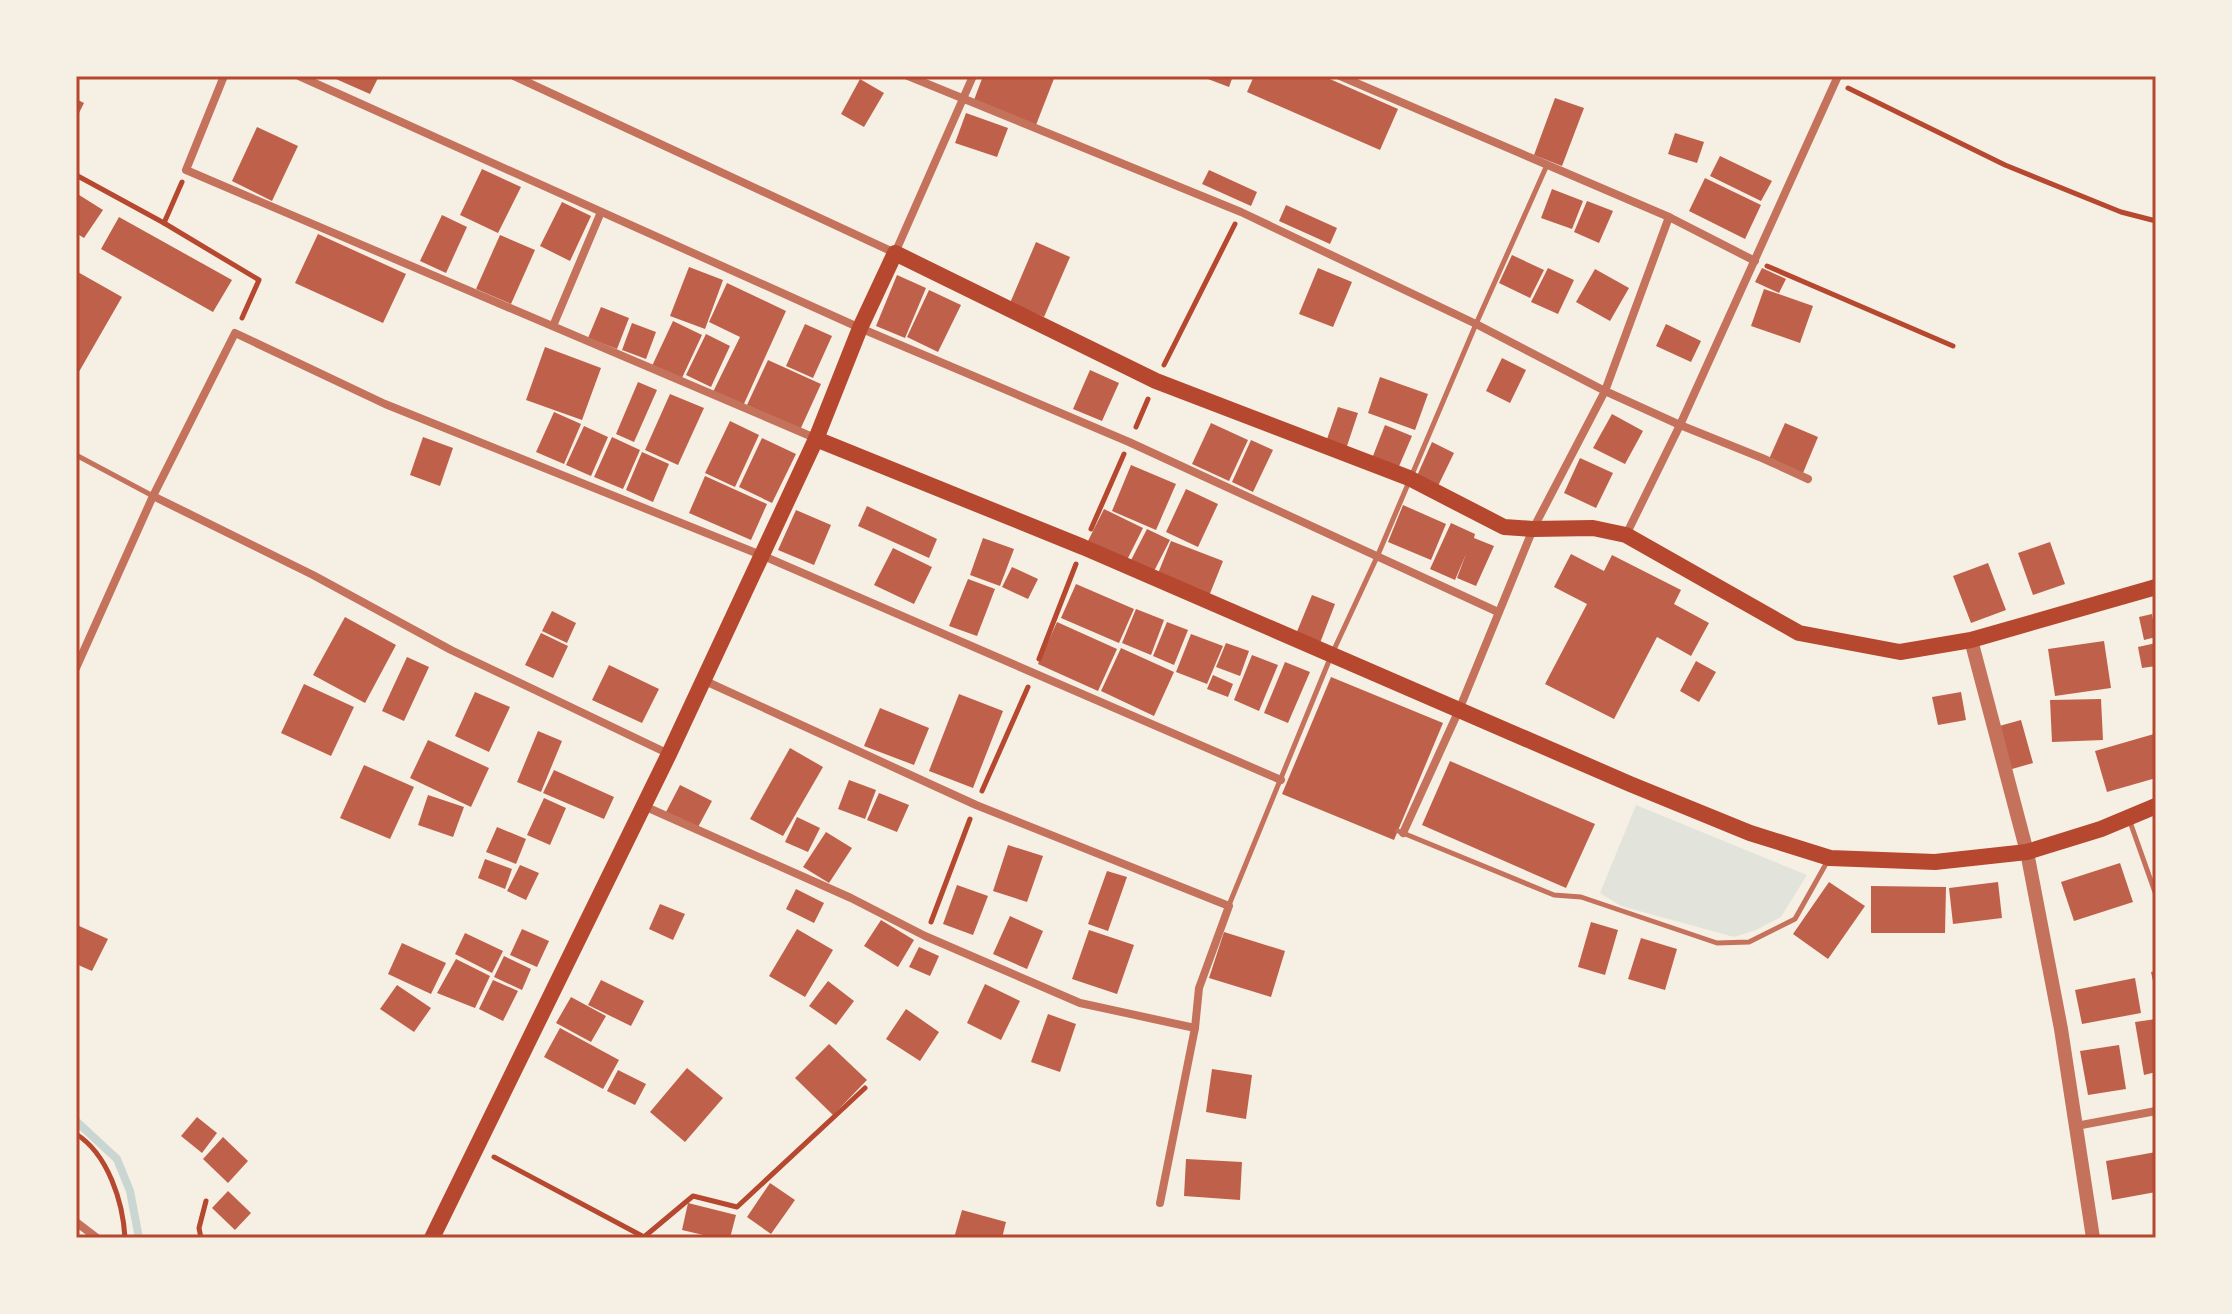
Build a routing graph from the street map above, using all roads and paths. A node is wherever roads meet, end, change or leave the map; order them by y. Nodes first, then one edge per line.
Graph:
1 (224, 76) edge
2 (299, 76) edge
3 (514, 76) edge
4 (908, 76) edge
5 (973, 76) edge
6 (1340, 76) edge
7 (1837, 79) edge
8 (964, 99) junction
9 (1548, 164) junction
10 (186, 170) junction
11 (76, 175) edge
12 (601, 212) junction
13 (1241, 212) junction
14 (1669, 217) junction
15 (2156, 221) edge
16 (164, 223) junction
17 (895, 253) junction
18 (1755, 261) junction
19 (1476, 324) junction
20 (553, 326) junction
21 (860, 328) junction
22 (235, 333) junction
23 (1953, 346) dead end
24 (1156, 381) junction
25 (1605, 391) junction
26 (1680, 425) junction
27 (816, 439) junction
28 (1129, 442) junction
29 (76, 455) edge
30 (1409, 478) junction
31 (1808, 479) dead end
32 (153, 496) junction
33 (1533, 529) junction
34 (1626, 535) junction
35 (1083, 547) junction
36 (761, 555) junction
37 (1377, 557) junction
38 (2156, 587) edge
39 (1498, 612) junction
40 (1971, 640) junction
41 (1331, 656) junction
42 (76, 668) edge
43 (1033, 674) junction
44 (702, 680) junction
45 (1459, 710) junction
46 (669, 754) junction
47 (1284, 782) junction
48 (976, 805) junction
49 (644, 806) junction
50 (2156, 806) edge
51 (2128, 819) junction
52 (1401, 832) joint
53 (2027, 852) junction
54 (1830, 858) junction
55 (2156, 895) edge
56 (1229, 906) junction
57 (925, 936) junction
58 (1195, 1028) junction
59 (865, 1088) dead end
60 (2156, 1111) edge
61 (2076, 1126) junction
62 (76, 1134) edge
63 (476, 1147) junction
64 (206, 1201) dead end
65 (1160, 1203) dead end
66 (76, 1222) edge
67 (97, 1238) edge
68 (125, 1238) edge
69 (201, 1238) edge
70 (432, 1238) edge
71 (2093, 1238) edge

1 - 10 street
2 - 12 street
3 - 17 street
4 - 8 street
5 - 8 street
6 - 9 street
7 - 15 path
7 - 18 street
8 - 13 street
8 - 17 street
9 - 14 street
9 - 19 lane
10 - 16 path
10 - 20 street
11 - 16 path
12 - 20 street
12 - 21 street
13 - 19 street
13 - 24 path
14 - 18 street
14 - 25 street
16 - 22 path
17 - 21 main road
17 - 24 main road
18 - 23 path
18 - 26 street
19 - 25 street
19 - 30 lane
20 - 27 street
21 - 27 main road
21 - 28 street
22 - 32 street
22 - 36 street
24 - 28 path
24 - 30 main road
25 - 26 street
25 - 33 street
26 - 31 street
26 - 34 street
27 - 35 main road
27 - 36 main road
28 - 35 path
28 - 37 street
29 - 32 lane
30 - 33 main road
30 - 37 lane
32 - 42 street
32 - 46 street
33 - 34 main road
33 - 39 street
34 - 40 main road
35 - 41 main road
35 - 43 path
36 - 43 street
36 - 44 main road
37 - 39 street
37 - 41 lane
38 - 40 main road
39 - 45 street
40 - 53 street
41 - 45 main road
41 - 47 lane
43 - 47 street
43 - 48 path
44 - 46 main road
44 - 48 street
45 - 52 street
45 - 54 main road
46 - 49 main road
47 - 56 lane
48 - 56 street
48 - 57 path
49 - 57 street
49 - 63 main road
50 - 51 main road
51 - 53 main road
51 - 55 lane
52 - 54 lane
53 - 54 main road
53 - 61 street
56 - 58 street
57 - 58 street
58 - 65 street
59 - 63 path
60 - 61 street
61 - 71 street
62 - 68 path
63 - 70 main road
64 - 69 path
66 - 67 street

